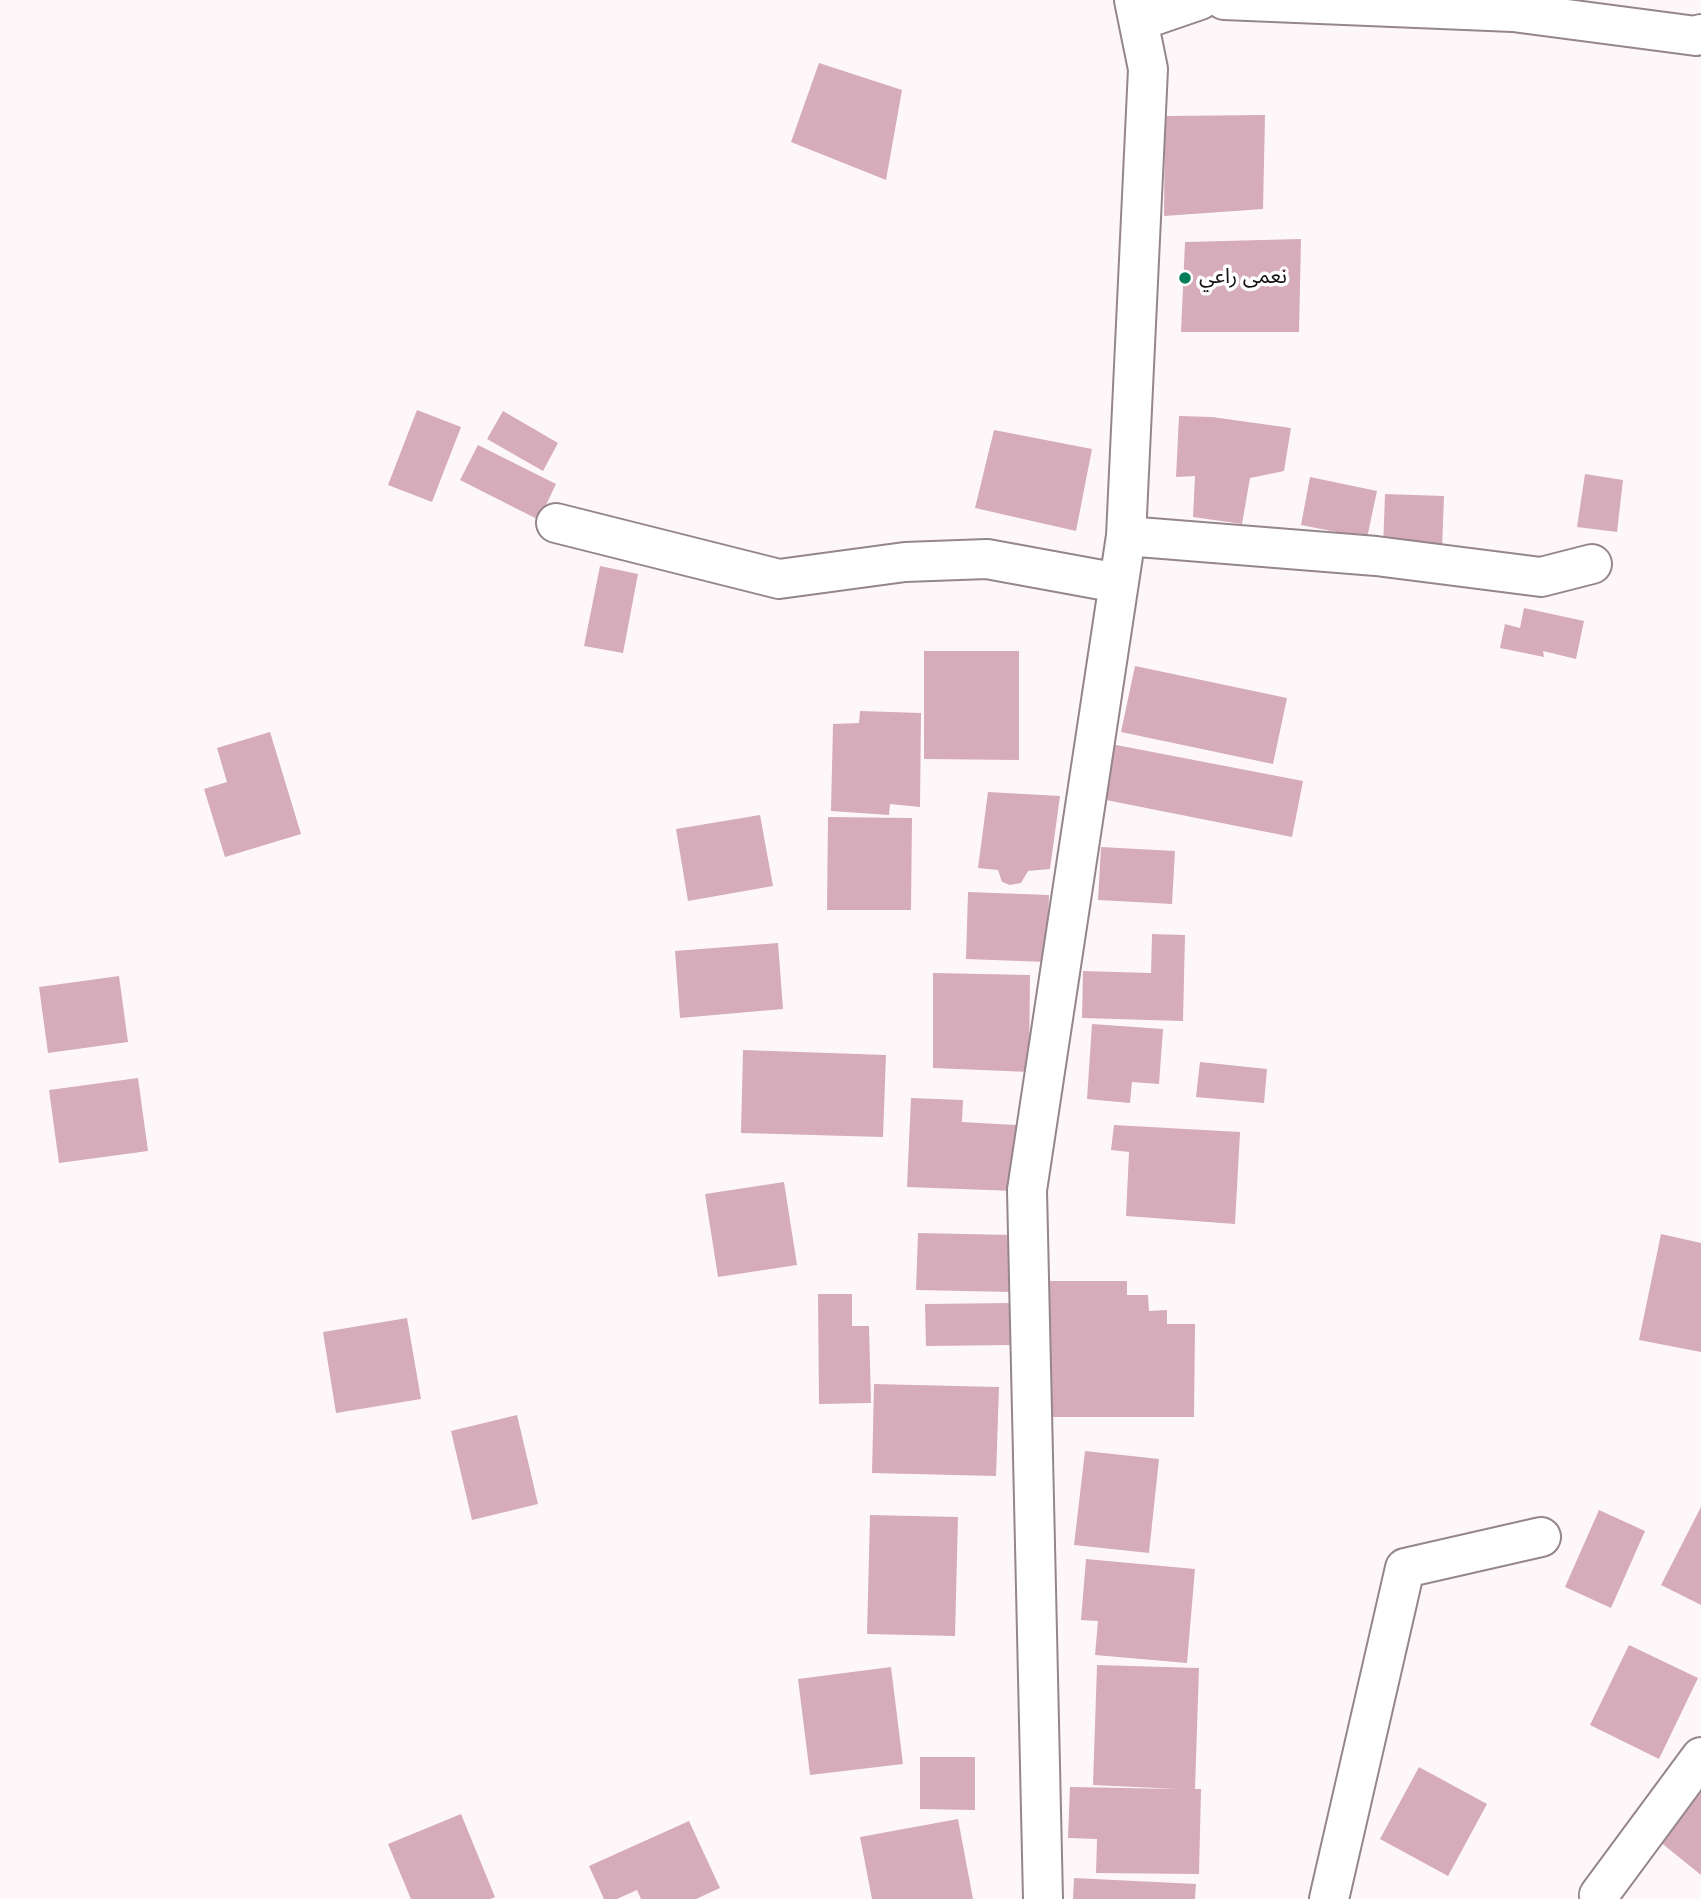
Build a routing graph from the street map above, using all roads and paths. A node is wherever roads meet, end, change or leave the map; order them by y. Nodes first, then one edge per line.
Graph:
1 (1200, 0) edge
2 (1224, 0) edge
3 (1137, 11) edge
4 (1701, 34) edge
5 (556, 523) dead end
6 (1125, 536) junction
7 (1592, 564) dead end
8 (1118, 583) junction
9 (1541, 1536) dead end
10 (1701, 1757) edge
11 (1043, 1899) edge
12 (1329, 1899) edge
13 (1601, 1899) edge

1 - 3 street
2 - 4 street
3 - 6 street
5 - 8 street
6 - 7 street
6 - 8 street
8 - 11 street
9 - 12 street
10 - 13 street

